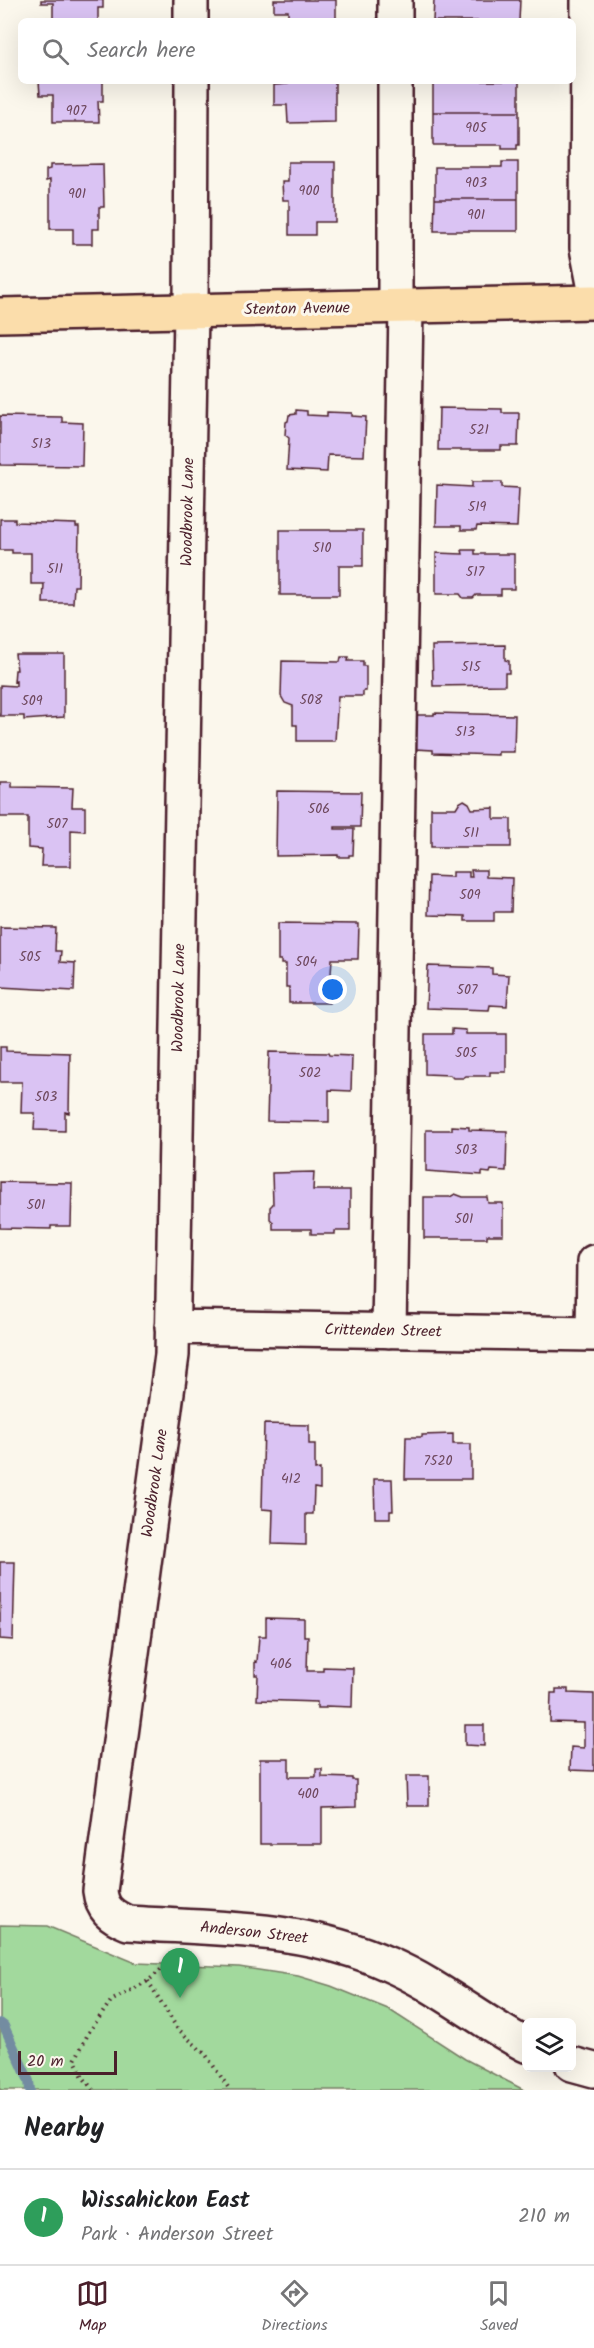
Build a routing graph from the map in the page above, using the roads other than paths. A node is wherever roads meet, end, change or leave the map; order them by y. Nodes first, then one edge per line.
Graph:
1 (191, 0) edge
2 (395, 0) edge
3 (588, 0) edge
4 (191, 18) edge
5 (395, 18) edge
6 (192, 84) edge
7 (395, 84) edge
8 (594, 284) edge
9 (594, 302) edge
10 (400, 307) junction
11 (191, 312) junction
12 (0, 315) edge
13 (594, 1262) edge
14 (172, 1327) junction
15 (389, 1331) junction
16 (593, 1334) edge
17 (105, 1909) joint
18 (522, 2042) edge
19 (576, 2065) edge
20 (594, 2070) edge

1 - 4 street
2 - 5 street
3 - 8 street
6 - 11 street, Woodbrook Lane
7 - 10 street
9 - 10 main road, Stenton Avenue
10 - 11 main road, Stenton Avenue
10 - 15 street
11 - 12 main road, Stenton Avenue
11 - 14 street, Woodbrook Lane
13 - 16 street
14 - 15 street, Crittenden Street
14 - 17 street, Woodbrook Lane
15 - 16 street, Crittenden Street
17 - 18 street, Anderson Street
19 - 20 street

